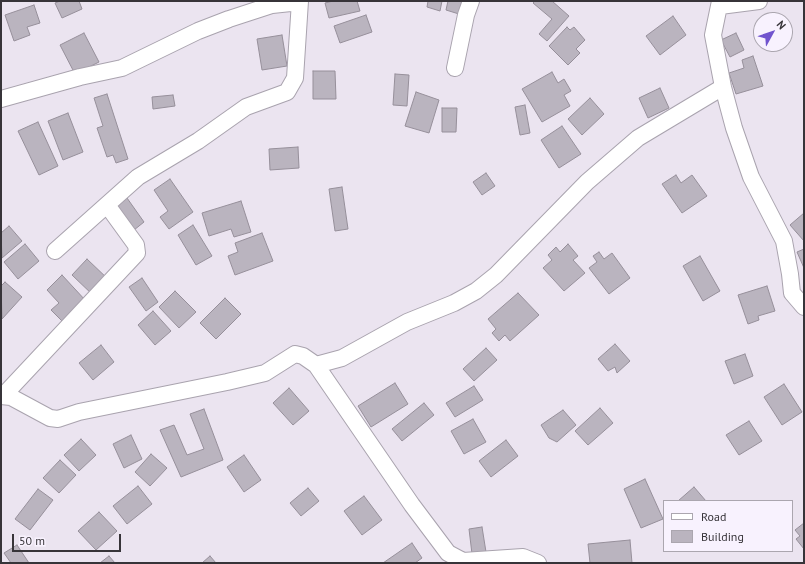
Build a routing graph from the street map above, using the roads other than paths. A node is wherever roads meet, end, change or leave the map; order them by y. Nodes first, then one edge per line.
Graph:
1 (471, 1) edge
2 (758, 1) edge
3 (300, 2) edge
4 (720, 4) edge
5 (455, 68) dead end
6 (723, 87) junction
7 (1, 98) edge
8 (107, 205) junction
9 (55, 251) dead end
10 (804, 307) edge
11 (316, 365) junction
12 (2, 396) edge
13 (538, 563) edge

1 - 5 street
2 - 4 street
3 - 7 street
3 - 8 street
4 - 6 street
6 - 10 street
6 - 11 street
8 - 9 street
8 - 12 street
11 - 12 street
11 - 13 street

